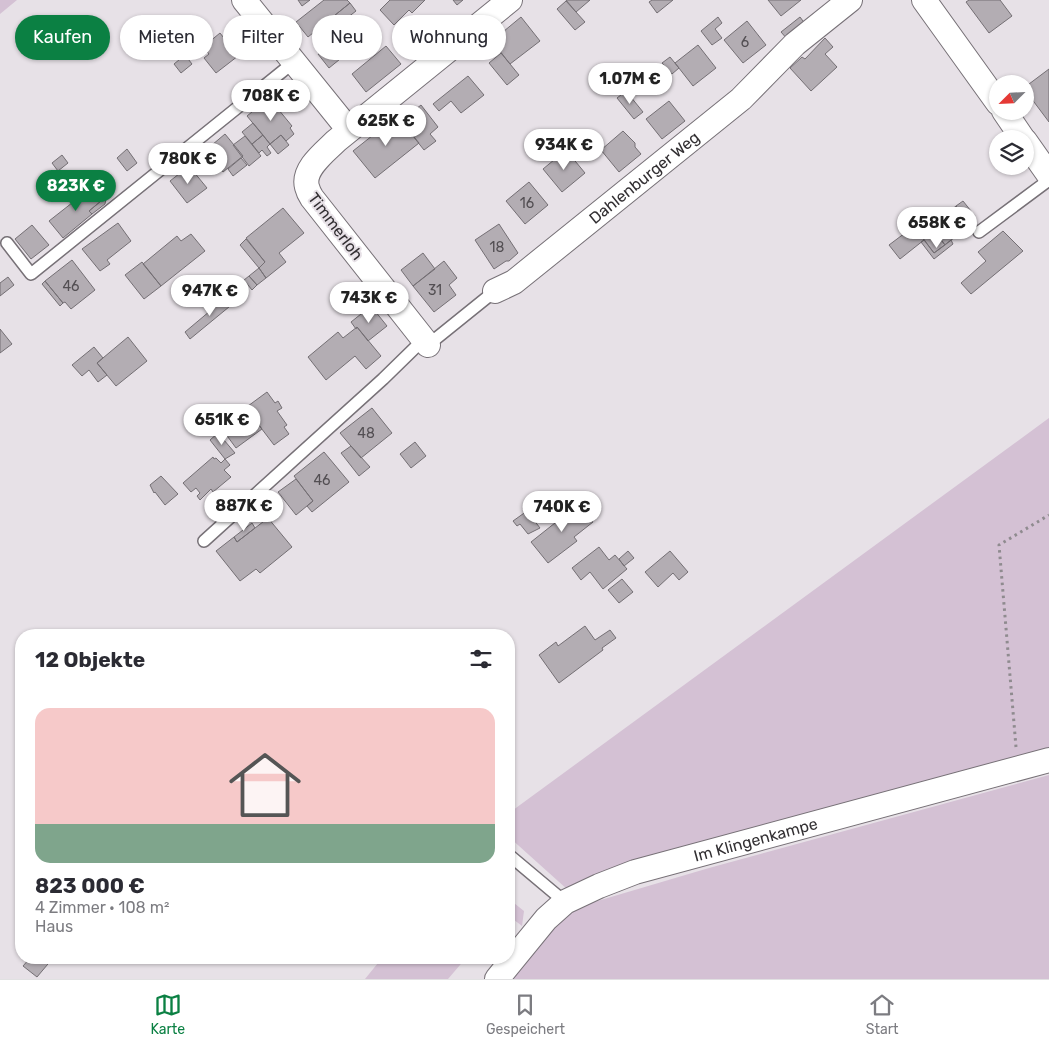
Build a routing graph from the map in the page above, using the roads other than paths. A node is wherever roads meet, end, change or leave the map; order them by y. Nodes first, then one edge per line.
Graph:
1 (510, 0) edge
2 (850, 0) edge
3 (924, 0) edge
4 (250, 2) edge
5 (294, 62) junction
6 (989, 90) edge
7 (349, 130) junction
8 (1034, 154) edge
9 (1049, 175) edge
10 (1049, 180) edge
11 (979, 232) dead end
12 (7, 243) dead end
13 (495, 291) joint
14 (426, 342) junction
15 (204, 541) dead end
16 (1049, 760) edge
17 (515, 860) edge
18 (565, 902) junction
19 (515, 957) edge
20 (509, 964) edge
21 (497, 979) edge

1 - 7 street, Timmerloh
2 - 13 street, Dahlenburger Weg
3 - 6 street
4 - 5 street
5 - 7 street
5 - 12 lane
7 - 14 street, Timmerloh
8 - 9 street
10 - 11 lane
13 - 14 lane, Dahlenburger Weg
14 - 15 lane, Dahlenburger Weg
16 - 18 street, Im Klingenkampe
17 - 18 lane
18 - 19 street, Im Klingenkampe
20 - 21 street, Im Klingenkampe

